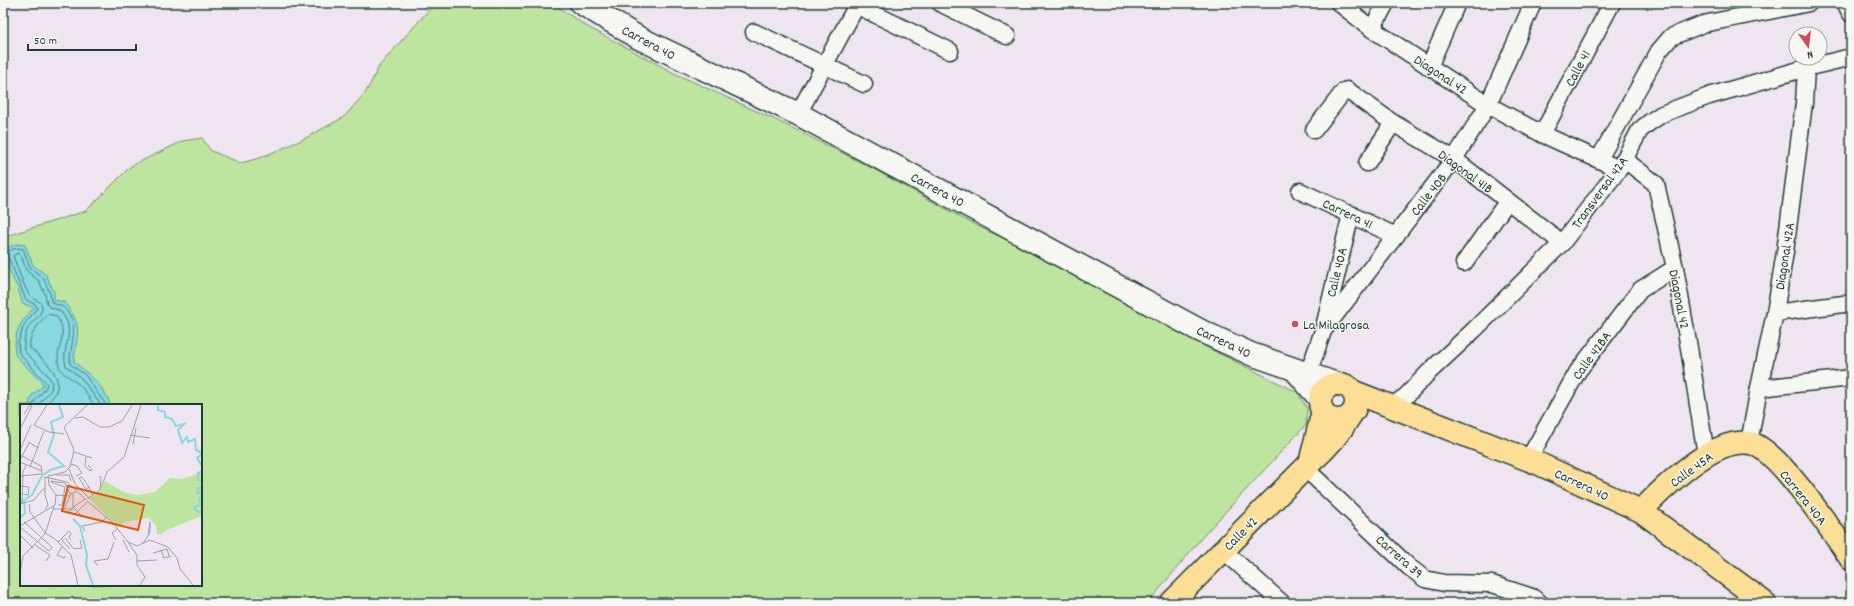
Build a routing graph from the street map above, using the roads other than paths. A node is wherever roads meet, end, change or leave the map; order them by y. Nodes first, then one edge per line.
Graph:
1 (581, 3) edge
2 (940, 3) edge
3 (1340, 3) edge
4 (1386, 3) edge
5 (1458, 3) edge
6 (1533, 3) edge
7 (1612, 3) edge
8 (1809, 3) edge
9 (1846, 3) edge
10 (855, 4) edge
11 (1851, 14) edge
12 (1372, 29) junction
13 (754, 32) dead end
14 (1007, 36) dead end
15 (950, 51) dead end
16 (1851, 57) edge
17 (824, 65) junction
18 (1429, 67) junction
19 (1806, 68) junction
20 (864, 84) dead end
21 (1488, 105) junction
22 (798, 114) junction
23 (1393, 123) junction
24 (1314, 130) dead end
25 (1542, 134) junction
26 (1454, 159) junction
27 (1599, 159) junction
28 (1367, 163) dead end
29 (1622, 164) junction
30 (1300, 191) dead end
31 (1508, 202) junction
32 (1351, 214) junction
33 (1396, 236) junction
34 (1562, 243) junction
35 (1464, 263) dead end
36 (1675, 268) junction
37 (1851, 304) edge
38 (1775, 313) junction
39 (1323, 330) junction
40 (1302, 373) junction
41 (1851, 378) edge
42 (1759, 388) junction
43 (1348, 401) junction
44 (1385, 404) junction
45 (1322, 405) junction
46 (1749, 443) junction
47 (1706, 455) junction
48 (1528, 460) junction
49 (1308, 466) junction
50 (1641, 511) junction
51 (1224, 550) junction
52 (1851, 559) edge
53 (1171, 603) edge
54 (1282, 603) edge
55 (1540, 603) edge
56 (1765, 603) edge

1 - 22 main road, Carrera 40
2 - 14 street
3 - 12 street, Diagonal 42
4 - 12 street
5 - 18 street
6 - 21 street, Calle 40B
7 - 25 street, Calle 41
8 - 27 street, Transversal 42A
9 - 11 street
10 - 15 street
10 - 17 street
12 - 18 street, Diagonal 42
13 - 17 street
16 - 19 street, Transversal 42A
17 - 20 street
17 - 22 street
18 - 21 street, Diagonal 42
19 - 29 street, Transversal 42A
19 - 38 street, Diagonal 42A
21 - 25 street, Diagonal 42
21 - 26 street, Calle 40B
22 - 40 main road, Carrera 40
23 - 24 street, Diagonal 41B
23 - 26 street, Diagonal 41B
23 - 28 street
25 - 27 street, Diagonal 42
26 - 31 street, Diagonal 41B
26 - 33 street, Calle 40B
27 - 29 street, Diagonal 42
29 - 34 street, Transversal 42A
29 - 36 street, Diagonal 42
30 - 32 street, Carrera 41
31 - 34 street, Diagonal 41B
31 - 35 street
32 - 33 street, Carrera 41
32 - 39 street, Calle 40A
33 - 39 street, Calle 40B
34 - 44 street, Transversal 42A
36 - 47 street, Diagonal 42
36 - 48 street, Calle 42BA
37 - 38 street
38 - 42 street, Diagonal 42A
39 - 40 street, Calle 40B
40 - 43 main road, Carrera 40
40 - 45 main road, Carrera 40
41 - 42 street
42 - 46 street, Diagonal 42A
43 - 44 main road
43 - 45 main road
43 - 45 main road
43 - 49 main road, Calle 42
44 - 48 main road, Carrera 40
45 - 49 main road
46 - 47 main road, Calle 45A
46 - 52 main road, Carrera 40A
47 - 50 main road, Calle 45A
48 - 50 main road, Carrera 40
49 - 51 main road, Calle 42
49 - 55 street, Carrera 39
50 - 56 main road, Carrera 40
51 - 53 main road, Calle 42
51 - 54 street

